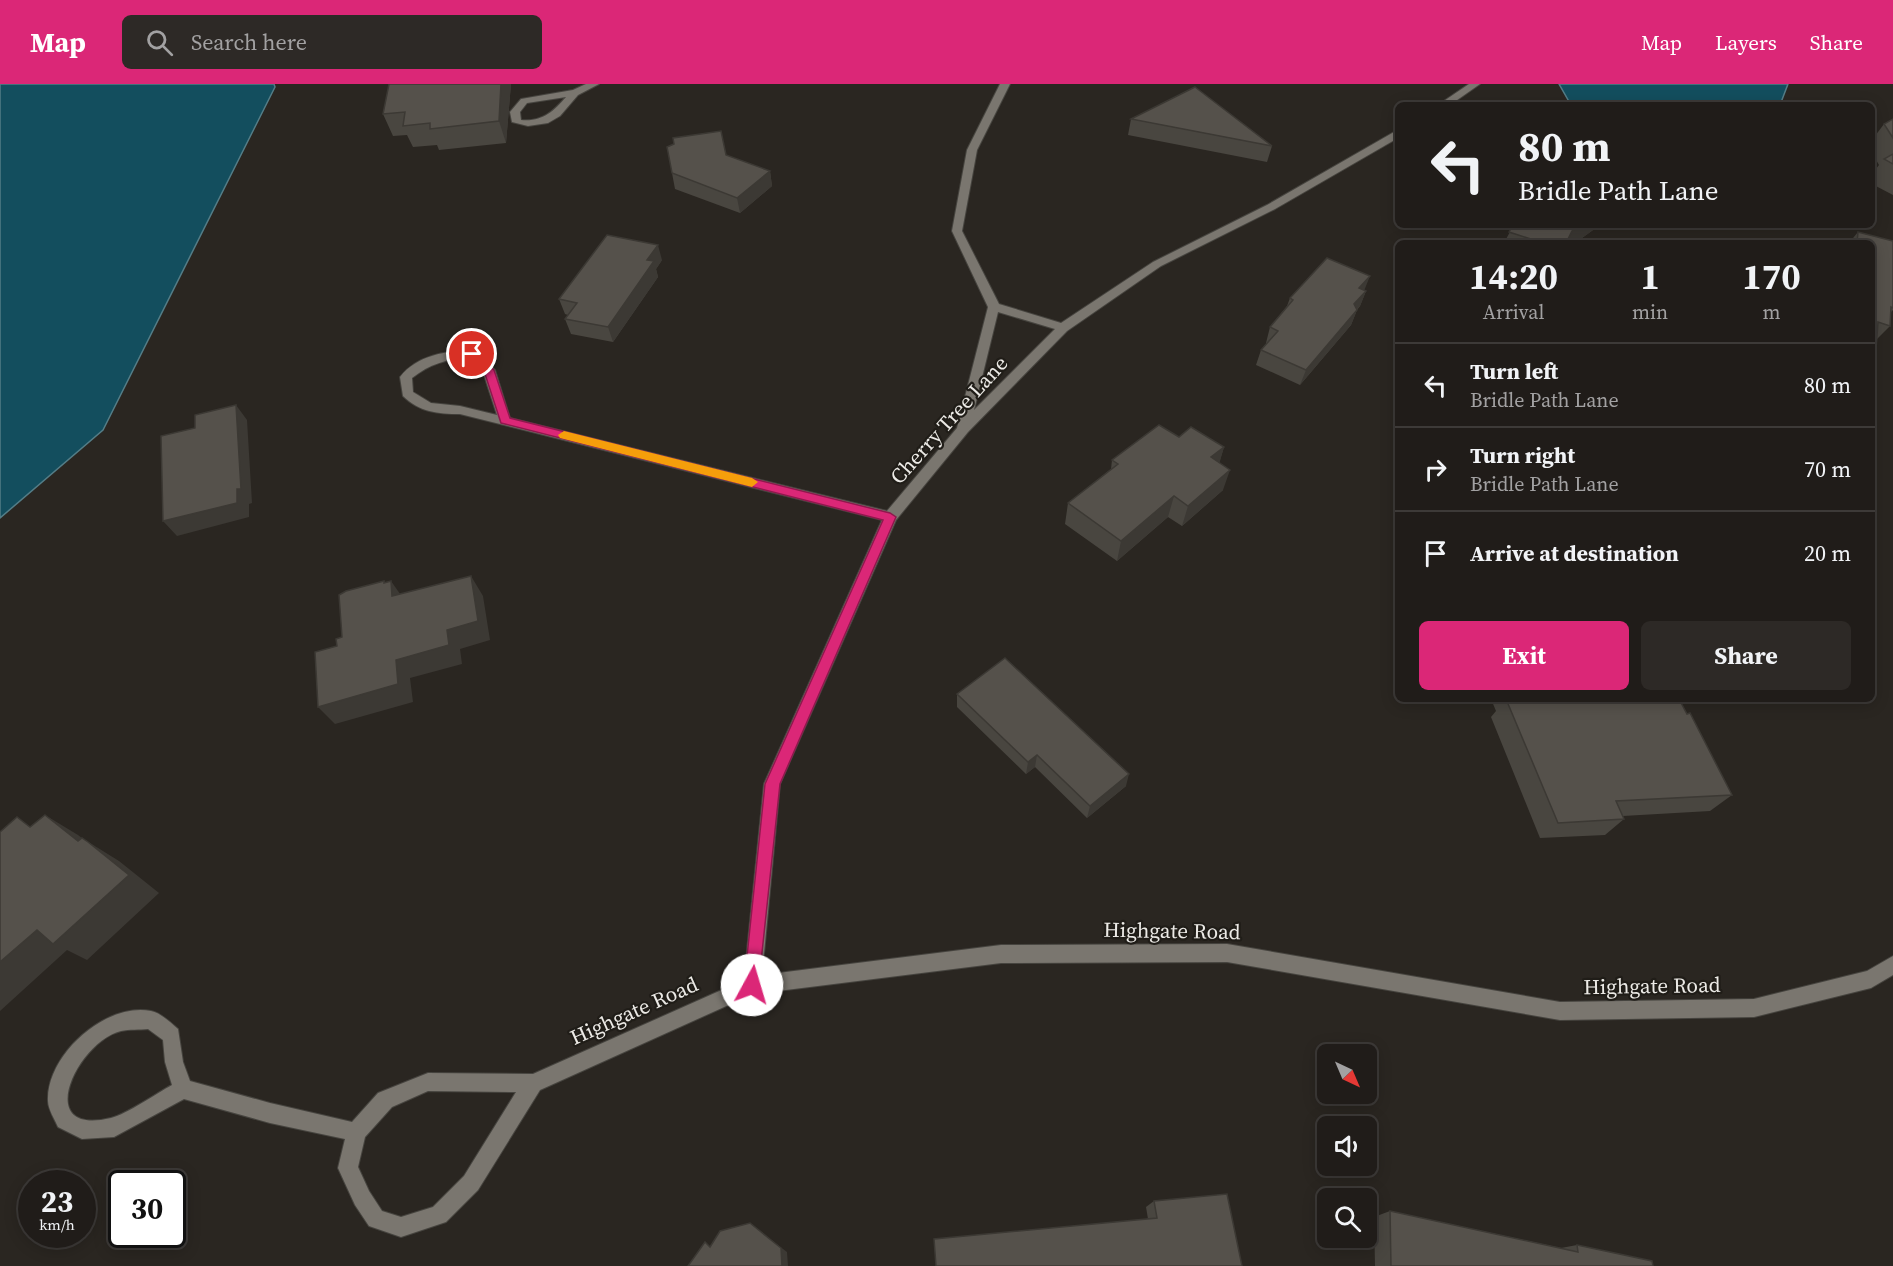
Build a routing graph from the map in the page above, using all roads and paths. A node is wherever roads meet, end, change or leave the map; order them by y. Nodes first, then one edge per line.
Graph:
1 (594, 84) edge
2 (1005, 84) edge
3 (1475, 84) edge
4 (575, 93) junction
5 (1448, 102) edge
6 (1395, 136) edge
7 (994, 307) junction
8 (1064, 328) junction
9 (505, 421) junction
10 (963, 429) junction
11 (890, 517) junction
12 (1893, 965) edge
13 (752, 985) junction
14 (533, 1083) junction
15 (183, 1089) junction
16 (356, 1132) junction

1 - 4 street
2 - 7 street
3 - 5 street
4 - 4 street
6 - 8 street, Cherry Tree Lane
7 - 8 street
7 - 10 street
8 - 10 street, Cherry Tree Lane
9 - 9 street
9 - 11 street
10 - 11 street, Cherry Tree Lane
11 - 13 street, Cherry Tree Lane
12 - 13 street, Highgate Road
13 - 14 street, Highgate Road
14 - 16 street, Highgate Road
14 - 16 street, Highgate Road
15 - 15 street
15 - 16 street

